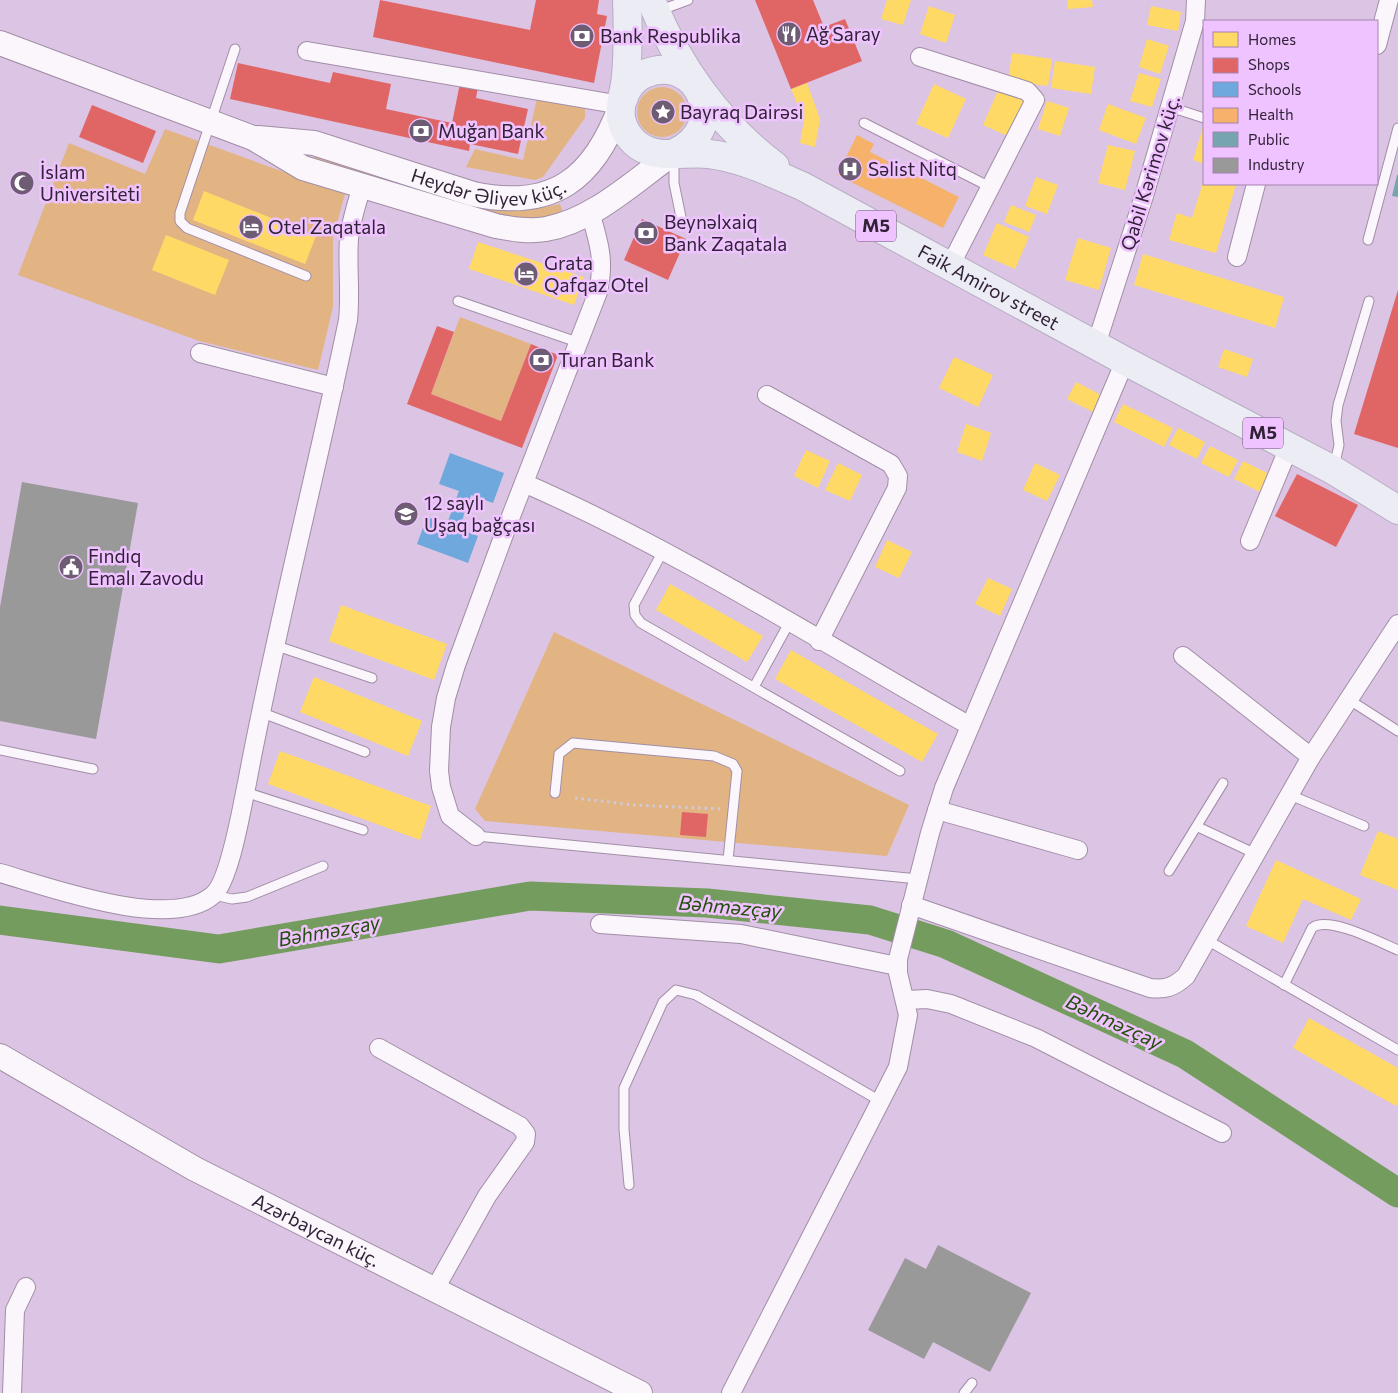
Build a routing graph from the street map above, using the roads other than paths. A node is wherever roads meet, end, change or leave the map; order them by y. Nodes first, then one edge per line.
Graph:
1 (627, 0) edge
2 (688, 0) edge
3 (1196, 0) edge
4 (1389, 0) edge
5 (653, 6) edge
6 (1378, 41) edge
7 (0, 44) edge
8 (234, 49) dead end
9 (307, 51) dead end
10 (920, 56) dead end
11 (696, 85) junction
12 (621, 105) junction
13 (1170, 107) junction
14 (1203, 118) edge
15 (210, 123) junction
16 (864, 123) dead end
17 (1398, 128) edge
18 (254, 138) junction
19 (674, 153) junction
20 (1256, 185) edge
21 (362, 186) junction
22 (802, 186) junction
23 (990, 187) junction
24 (590, 212) junction
25 (682, 222) dead end
26 (1368, 240) dead end
27 (1237, 257) dead end
28 (950, 266) junction
29 (306, 276) dead end
30 (458, 301) dead end
31 (1368, 301) dead end
32 (580, 343) junction
33 (1096, 345) junction
34 (200, 353) dead end
35 (1125, 361) junction
36 (334, 387) junction
37 (767, 396) dead end
38 (1289, 447) junction
39 (1333, 470) junction
40 (524, 483) junction
41 (1398, 510) edge
42 (1250, 541) dead end
43 (664, 550) junction
44 (789, 623) junction
45 (1398, 624) edge
46 (819, 640) junction
47 (274, 645) junction
48 (1183, 656) dead end
49 (372, 678) dead end
50 (754, 687) junction
51 (1348, 699) junction
52 (260, 712) junction
53 (970, 726) junction
54 (1398, 731) edge
55 (0, 750) edge
56 (365, 752) dead end
57 (1312, 758) junction
58 (93, 769) dead end
59 (900, 771) dead end
60 (1223, 784) dead end
61 (245, 792) junction
62 (555, 793) dead end
63 (1290, 795) junction
64 (937, 810) junction
65 (1364, 826) dead end
66 (1198, 827) junction
67 (362, 830) dead end
68 (476, 836) joint
69 (1078, 850) dead end
70 (1256, 854) junction
71 (728, 860) junction
72 (323, 866) dead end
73 (1169, 871) dead end
74 (0, 873) edge
75 (918, 879) junction
76 (214, 895) junction
77 (910, 909) junction
78 (600, 924) dead end
79 (1207, 940) junction
80 (1398, 950) edge
81 (898, 962) junction
82 (1284, 985) junction
83 (906, 1000) junction
84 (379, 1048) dead end
85 (1398, 1050) edge
86 (0, 1056) edge
87 (882, 1102) junction
88 (1222, 1133) dead end
89 (630, 1185) dead end
90 (26, 1287) dead end
91 (435, 1289) junction
92 (972, 1383) dead end
93 (12, 1393) edge
94 (640, 1393) edge
95 (731, 1393) edge
96 (964, 1393) edge

1 - 12 highway
2 - 5 lane
3 - 13 street, Qabil Kərimov küç.
4 - 6 street
5 - 11 highway
7 - 15 main road
8 - 15 lane
9 - 12 street
10 - 23 street
11 - 12 highway
11 - 19 highway
11 - 22 highway
12 - 18 main road, Heydər Əliyev küç.
12 - 19 highway
13 - 14 lane
13 - 33 street, Qabil Kərimov küç.
15 - 18 main road
15 - 29 lane
16 - 23 lane
17 - 26 lane
18 - 21 main road
19 - 22 highway
19 - 24 main road
19 - 25 lane
20 - 27 street
21 - 24 main road
21 - 36 street
22 - 28 highway, Faik Amirov street / M5
23 - 28 street
24 - 32 street
28 - 33 highway, Faik Amirov street / M5
30 - 32 lane
31 - 39 lane
32 - 40 street
33 - 35 highway, M5
34 - 36 street
35 - 38 highway, M5
35 - 53 street
36 - 47 street
37 - 46 street
38 - 39 highway, M5
38 - 42 street
39 - 41 highway, M5
40 - 43 street
40 - 68 street
43 - 44 street
43 - 50 lane
44 - 46 street
44 - 50 lane
45 - 51 street
46 - 53 street
47 - 49 lane
47 - 52 street
48 - 57 street
50 - 59 lane
51 - 54 lane
51 - 57 street
52 - 56 lane
52 - 61 street
53 - 64 street
55 - 58 lane
57 - 63 street
60 - 66 lane
61 - 67 lane
61 - 76 street
62 - 71 lane
63 - 65 lane
63 - 70 street
64 - 69 street
64 - 75 street
66 - 70 lane
66 - 73 lane
68 - 71 lane
70 - 79 street
71 - 75 lane
72 - 76 lane
74 - 76 street
75 - 77 street
77 - 79 street
77 - 81 street
78 - 81 street
79 - 82 lane
80 - 82 lane
81 - 83 street
82 - 85 lane
83 - 87 street
83 - 88 street
84 - 91 street
86 - 91 main road, Azərbaycan küç.
87 - 89 lane
87 - 95 street
90 - 93 street
91 - 94 main road, Azərbaycan küç.
92 - 96 lane

